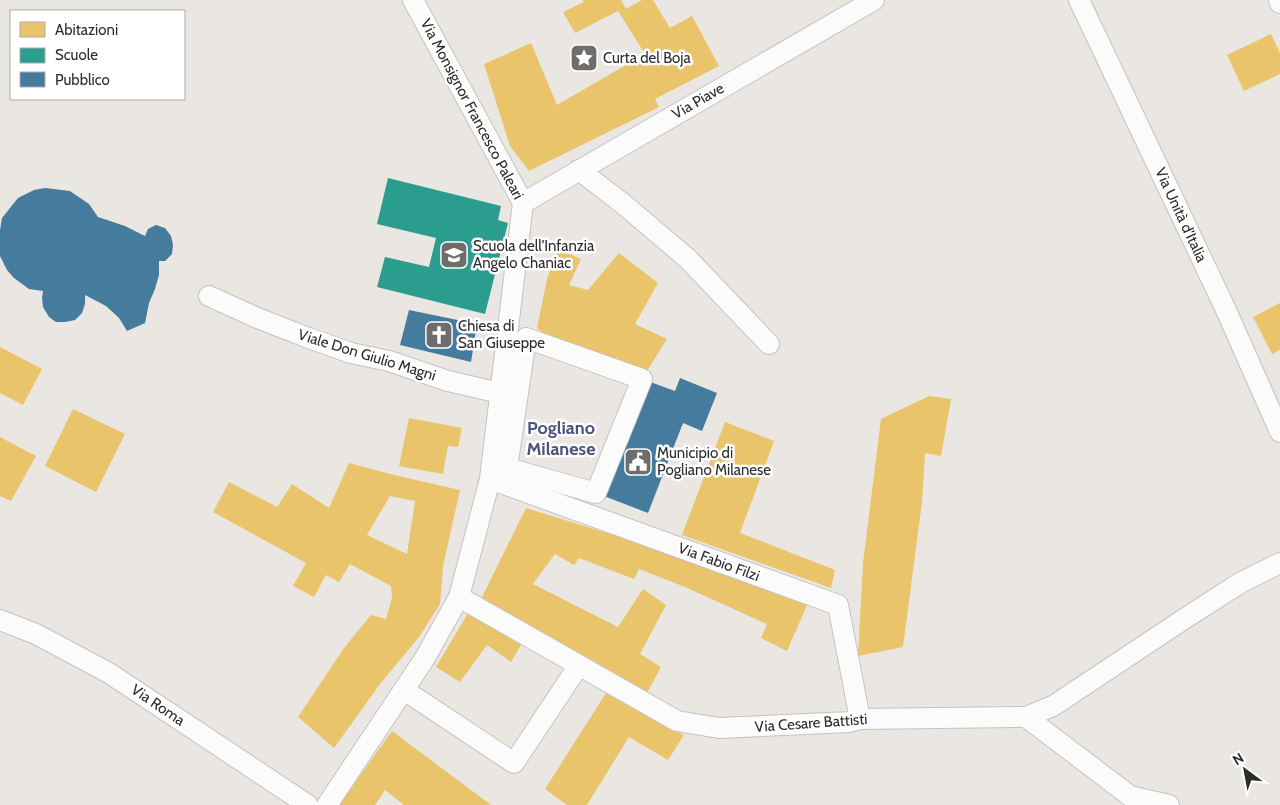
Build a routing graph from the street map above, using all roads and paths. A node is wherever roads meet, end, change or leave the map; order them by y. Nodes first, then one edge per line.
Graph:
1 (413, 0) edge
2 (874, 0) edge
3 (1079, 0) edge
4 (579, 170) junction
5 (523, 202) junction
6 (209, 296) dead end
7 (769, 344) dead end
8 (500, 393) junction
9 (1280, 432) edge
10 (507, 468) joint
11 (490, 479) junction
12 (1280, 563) edge
13 (459, 597) junction
14 (0, 620) edge
15 (579, 665) junction
16 (404, 690) junction
17 (1026, 717) junction
18 (860, 719) junction
19 (1127, 800) edge
20 (308, 805) edge
21 (327, 805) edge
22 (1169, 805) edge

1 - 5 street, Via Monsignor Francesco Paleari
2 - 4 street, Via Piave
3 - 9 street, Via Unità d'Italia
4 - 5 street, Via Piave
4 - 7 street
5 - 8 street, Via Monsignor Francesco Paleari
6 - 8 street, Viale Don Giulio Magni
8 - 11 street, Via Monsignor Francesco Paleari
10 - 10 street
11 - 13 street, Via Monsignor Francesco Paleari
11 - 18 street, Via Fabio Filzi
12 - 17 street
13 - 15 street, Via Cesare Battisti
13 - 16 street, Via Monsignor Francesco Paleari
14 - 20 street, Via Roma
15 - 16 street
15 - 18 street, Via Cesare Battisti
16 - 21 street, Via Monsignor Francesco Paleari
17 - 18 street, Via Cesare Battisti
17 - 19 street
19 - 22 street

